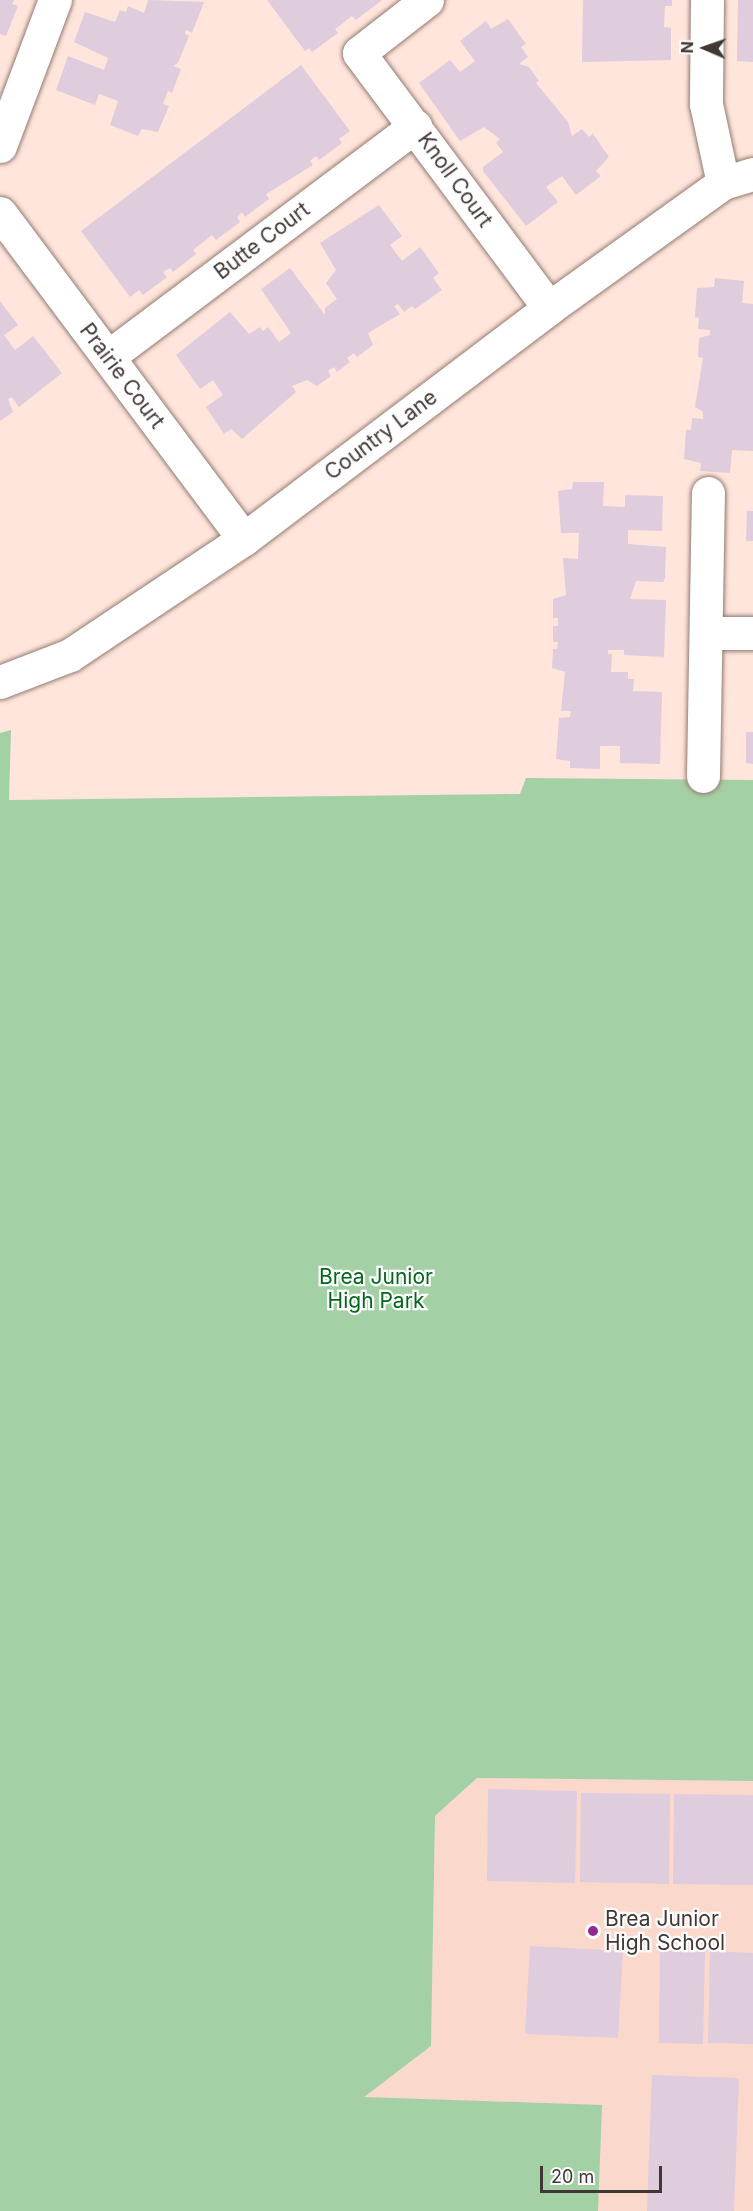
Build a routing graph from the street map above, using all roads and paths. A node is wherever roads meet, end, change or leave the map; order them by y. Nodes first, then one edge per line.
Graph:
1 (55, 0) edge
2 (427, 0) edge
3 (707, 0) edge
4 (415, 126) junction
5 (0, 146) edge
6 (738, 179) edge
7 (3, 226) edge
8 (549, 308) junction
9 (109, 356) junction
10 (708, 493) dead end
11 (244, 539) junction
12 (707, 633) junction
13 (753, 633) edge
14 (0, 682) edge
15 (703, 776) dead end

1 - 5 street
2 - 4 street, Knoll Court
3 - 6 street
4 - 8 street, Knoll Court
4 - 9 street, Butte Court
6 - 8 street, Country Lane
7 - 9 street, Prairie Court
8 - 11 street, Country Lane
9 - 11 street, Prairie Court
10 - 12 street
11 - 14 street, Country Lane
12 - 13 street
12 - 15 street

